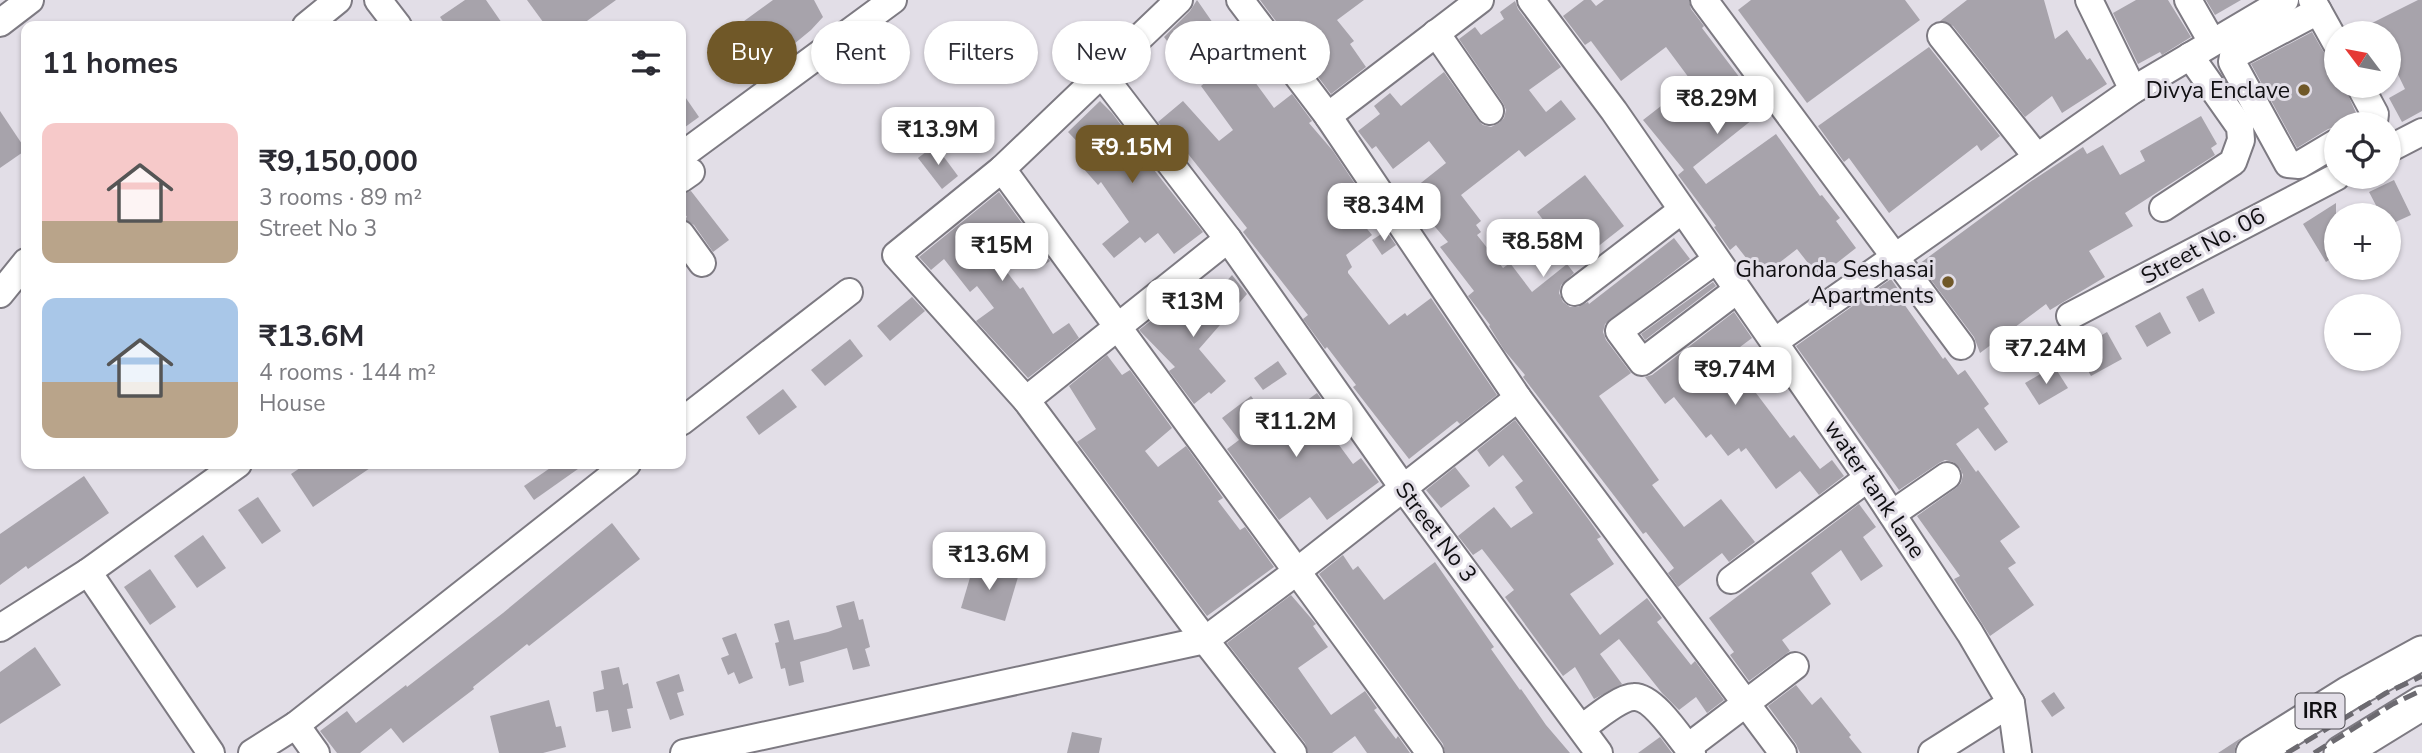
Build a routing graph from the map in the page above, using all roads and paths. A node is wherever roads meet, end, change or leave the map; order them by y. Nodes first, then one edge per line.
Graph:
1 (30, 0) edge
2 (338, 0) edge
3 (379, 0) edge
4 (893, 0) edge
5 (1179, 0) edge
6 (1240, 0) edge
7 (1480, 0) edge
8 (1531, 0) edge
9 (2089, 0) edge
10 (2188, 0) edge
11 (2285, 0) edge
12 (1709, 2) edge
13 (2315, 6) edge
14 (312, 21) edge
15 (394, 21) edge
16 (2324, 22) edge
17 (0, 23) edge
18 (1151, 26) edge
19 (1436, 33) junction
20 (1941, 36) dead end
21 (2201, 49) junction
22 (1090, 84) edge
23 (1109, 84) edge
24 (2133, 90) junction
25 (1490, 111) dead end
26 (1328, 116) junction
27 (2422, 132) edge
28 (2401, 143) edge
29 (2324, 151) edge
30 (2037, 157) junction
31 (686, 167) edge
32 (1002, 169) junction
33 (2324, 183) edge
34 (2163, 208) dead end
35 (1685, 226) junction
36 (1228, 239) junction
37 (686, 241) edge
38 (1895, 256) junction
39 (1716, 260) junction
40 (702, 263) dead end
41 (21, 268) edge
42 (849, 292) dead end
43 (1575, 292) dead end
44 (0, 294) edge
45 (1740, 294) junction
46 (2070, 316) dead end
47 (1118, 327) junction
48 (1774, 342) junction
49 (1961, 346) dead end
50 (1639, 376) dead end
51 (1518, 398) junction
52 (1026, 400) junction
53 (686, 415) edge
54 (231, 469) edge
55 (621, 469) edge
56 (1947, 476) dead end
57 (1868, 478) junction
58 (1404, 489) junction
59 (1892, 514) junction
60 (88, 572) junction
61 (1296, 572) junction
62 (1731, 580) dead end
63 (0, 628) edge
64 (1205, 640) junction
65 (2422, 653) edge
66 (2422, 661) edge
67 (1795, 666) dead end
68 (2388, 673) junction
69 (2011, 703) junction
70 (1746, 704) junction
71 (2403, 718) edge
72 (296, 725) junction
73 (1581, 728) junction
74 (1690, 750) edge
75 (211, 753) edge
76 (252, 753) edge
77 (316, 753) edge
78 (684, 753) edge
79 (1293, 753) edge
80 (1430, 753) edge
81 (1599, 753) edge
82 (1783, 753) edge
83 (1932, 753) edge
84 (2018, 753) edge
85 (2253, 753) edge
86 (2340, 753) edge

1 - 17 street
2 - 14 street
3 - 15 street
4 - 31 street
5 - 18 street
6 - 26 street
7 - 19 street
8 - 35 street, water tank lane
9 - 24 street
10 - 21 street
11 - 21 street
12 - 38 street
13 - 16 street
13 - 29 street
19 - 25 street
19 - 26 street
20 - 30 street
21 - 24 street
21 - 34 street
22 - 32 street
23 - 36 street, Street No 3
24 - 30 street
26 - 51 street
27 - 28 street
30 - 38 street
32 - 47 street
32 - 52 street
33 - 46 street, Street No. 06
35 - 39 street, water tank lane
35 - 43 street
36 - 47 street
36 - 58 street, Street No 3
37 - 40 street
38 - 48 street
38 - 49 street
39 - 45 street, water tank lane
39 - 45 street
41 - 44 street
42 - 53 street
45 - 48 street, water tank lane
45 - 50 street
47 - 52 street
47 - 61 street
48 - 57 street, water tank lane
51 - 58 street
51 - 70 street
52 - 64 street
54 - 60 street
55 - 72 street
56 - 59 street
57 - 59 street, water tank lane
57 - 62 street
58 - 61 street
58 - 73 street, Street No 3
59 - 69 street, water tank lane
60 - 63 street
60 - 75 street
61 - 64 street
61 - 80 street
64 - 78 street
64 - 79 street
65 - 68 main road
66 - 68 main road, IRR
67 - 70 street
68 - 85 main road, IRR
69 - 83 street
69 - 84 street, water tank lane
70 - 74 street
70 - 82 street
71 - 86 main road, IRR
72 - 76 street
72 - 77 street
73 - 74 street
73 - 81 street, Street No 3

